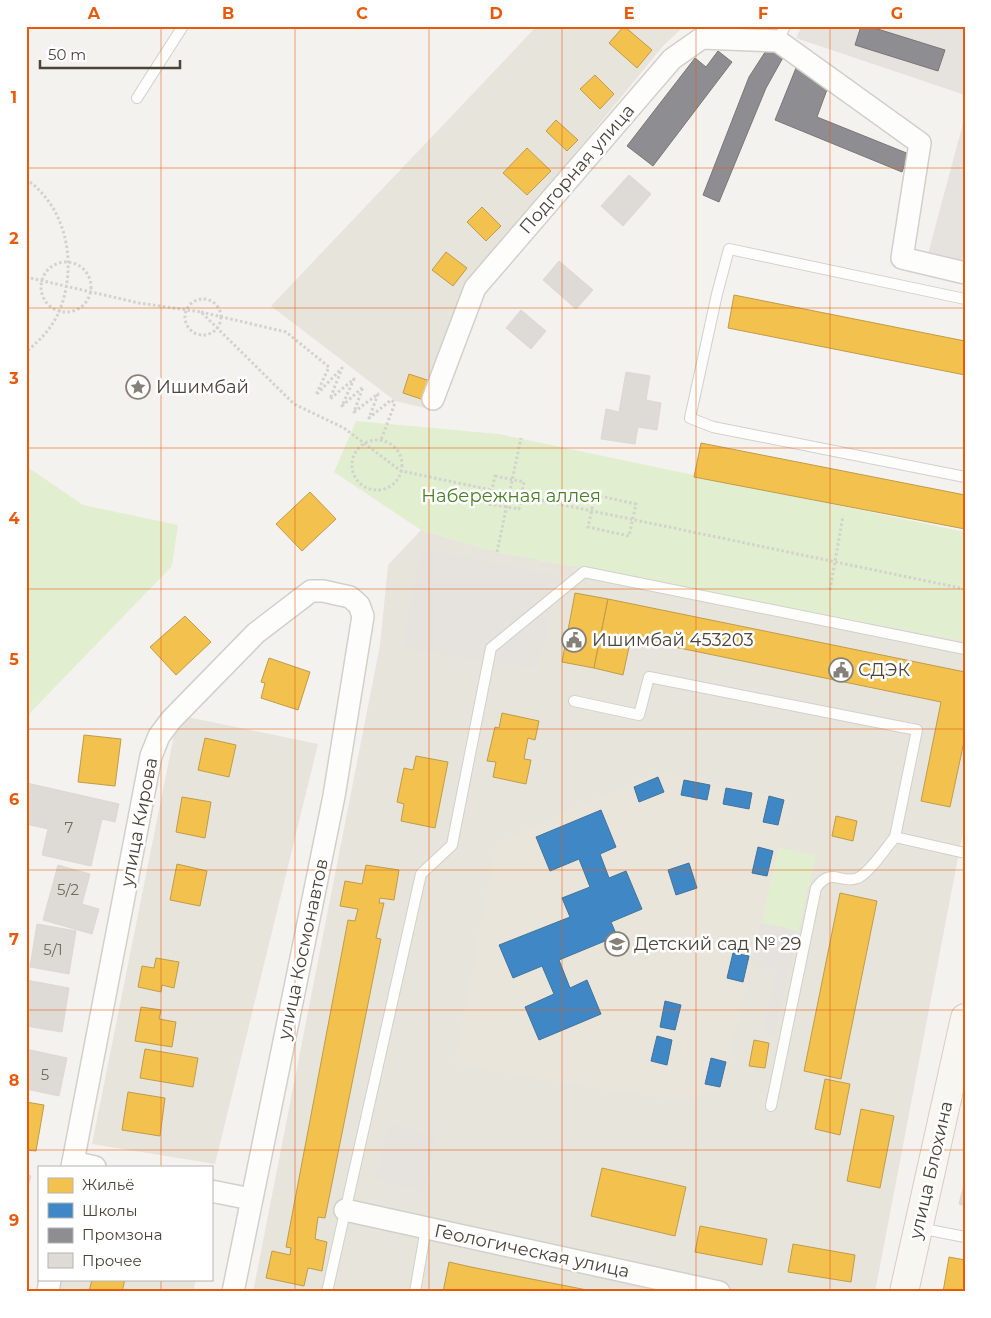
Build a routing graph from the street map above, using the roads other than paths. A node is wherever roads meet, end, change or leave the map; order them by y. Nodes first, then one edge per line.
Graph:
1 (182, 26) edge
2 (781, 34) edge
3 (137, 98) dead end
4 (965, 273) edge
5 (965, 299) edge
6 (433, 399) dead end
7 (965, 477) edge
8 (359, 605) joint
9 (965, 649) edge
10 (574, 701) dead end
11 (895, 837) junction
12 (965, 853) edge
13 (965, 1018) edge
14 (772, 1106) dead end
15 (73, 1164) edge
16 (88, 1166) edge
17 (212, 1191) edge
18 (251, 1199) junction
19 (345, 1210) junction
20 (426, 1228) junction
21 (918, 1228) junction
22 (965, 1237) edge
23 (233, 1292) edge
24 (327, 1292) edge
25 (414, 1292) edge
26 (719, 1292) edge
27 (904, 1292) edge

1 - 3 lane
2 - 4 street
2 - 6 street, Подгорная улица
5 - 7 lane
8 - 15 street, улица Кирова
8 - 18 street, улица Космонавтов
9 - 19 lane
10 - 11 lane
11 - 12 lane
11 - 14 lane
13 - 21 main road, улица Блохина
15 - 16 street
17 - 18 street
18 - 23 street, улица Космонавтов
19 - 20 street, Геологическая улица
19 - 24 lane
20 - 25 lane
20 - 26 street, Геологическая улица
21 - 22 lane
21 - 27 main road, улица Блохина

